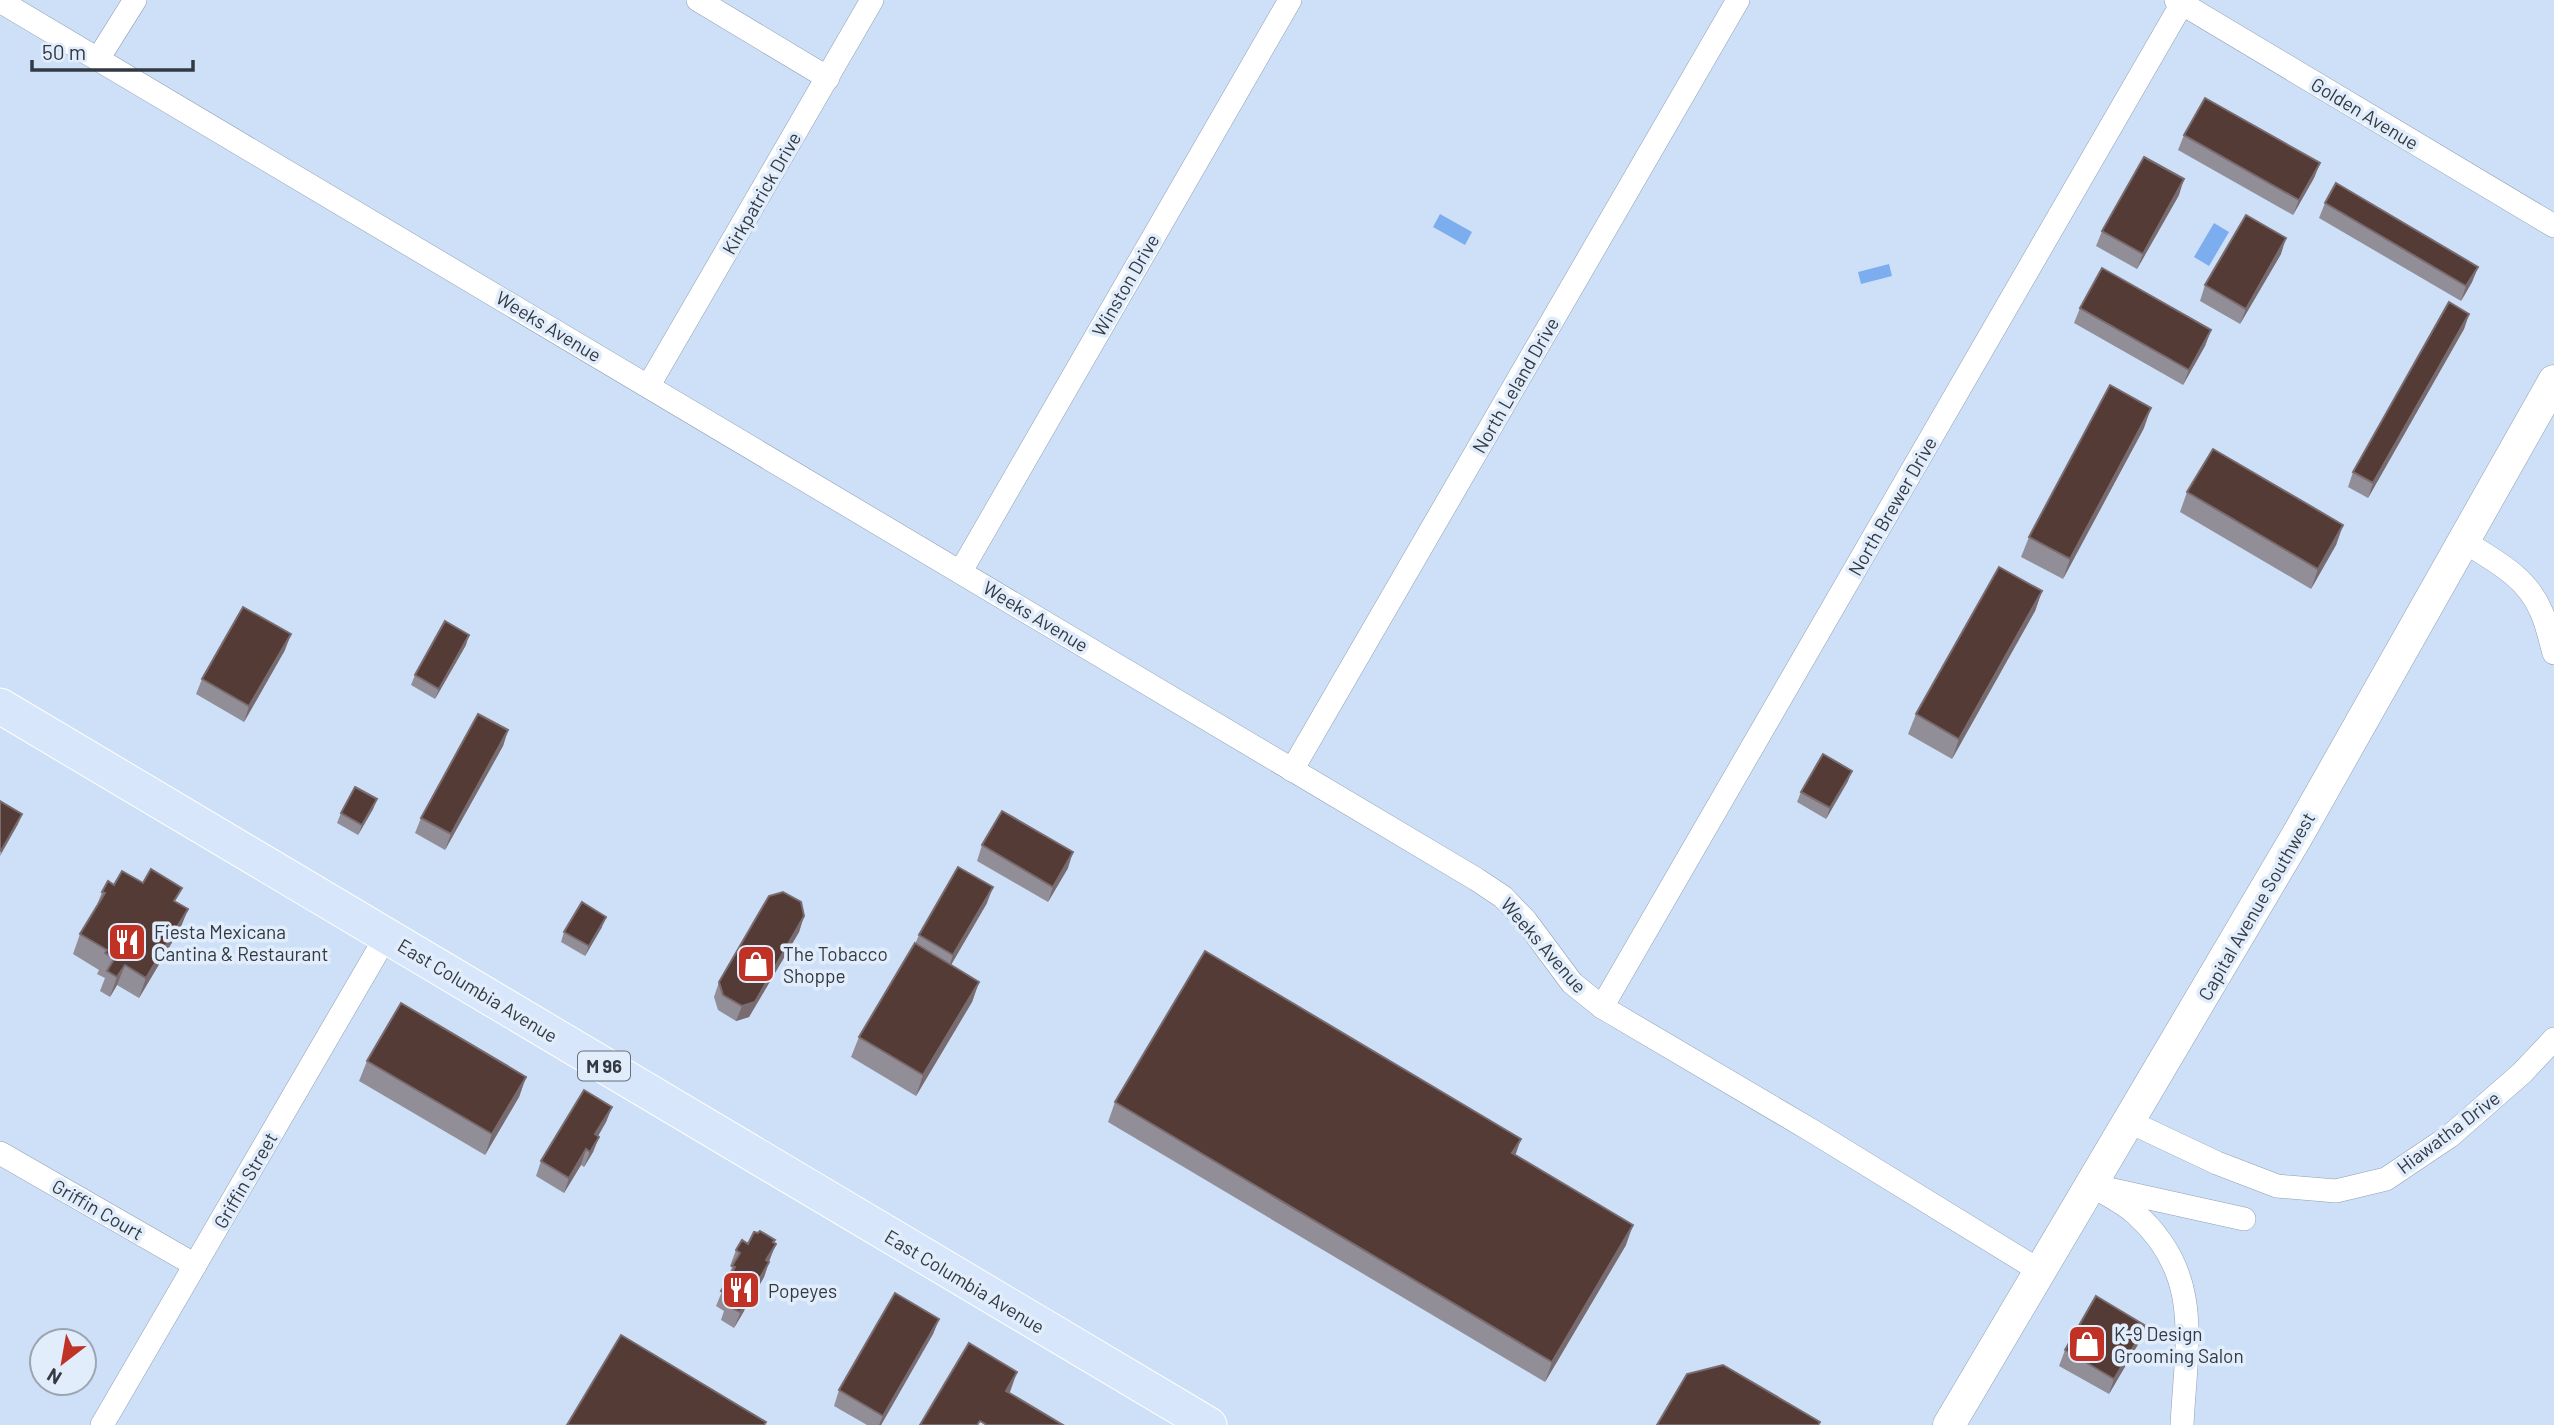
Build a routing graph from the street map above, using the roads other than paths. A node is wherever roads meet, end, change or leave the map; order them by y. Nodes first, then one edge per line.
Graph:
1 (135, 0) edge
2 (698, 0) edge
3 (872, 0) edge
4 (1290, 0) edge
5 (1738, 0) edge
6 (0, 1) edge
7 (2180, 1) edge
8 (98, 59) junction
9 (828, 78) junction
10 (2554, 226) edge
11 (2554, 381) edge
12 (649, 385) junction
13 (2465, 542) junction
14 (961, 571) junction
15 (2554, 653) edge
16 (0, 706) edge
17 (1292, 770) junction
18 (387, 935) junction
19 (1602, 1007) junction
20 (2554, 1039) edge
21 (2128, 1121) junction
22 (0, 1153) edge
23 (2091, 1185) junction
24 (2244, 1219) dead end
25 (195, 1265) junction
26 (2040, 1271) junction
27 (1199, 1422) edge
28 (102, 1425) edge
29 (1949, 1425) edge
30 (2182, 1425) edge

1 - 8 street
2 - 9 street
3 - 9 street, Kirkpatrick Drive
4 - 14 street, Winston Drive
5 - 17 street, North Leland Drive
6 - 8 street, Weeks Avenue
7 - 10 street, Golden Avenue
7 - 19 street, North Brewer Drive
8 - 12 street, Weeks Avenue
9 - 12 street, Kirkpatrick Drive
11 - 13 main road, Capital Avenue Southwest
12 - 14 street, Weeks Avenue
13 - 15 street
13 - 21 main road, Capital Avenue Southwest
14 - 17 street, Weeks Avenue
16 - 18 main road, East Columbia Avenue / M 96
17 - 19 street, Weeks Avenue
18 - 25 street, Griffin Street
18 - 27 main road, East Columbia Avenue / M 96
19 - 26 street, Weeks Avenue
20 - 21 street, Hiawatha Drive
21 - 23 main road, Capital Avenue Southwest
22 - 25 street, Griffin Court
23 - 24 street
23 - 26 main road, Capital Avenue Southwest
23 - 30 street
25 - 28 street, Griffin Street
26 - 29 main road, Capital Avenue Southwest

